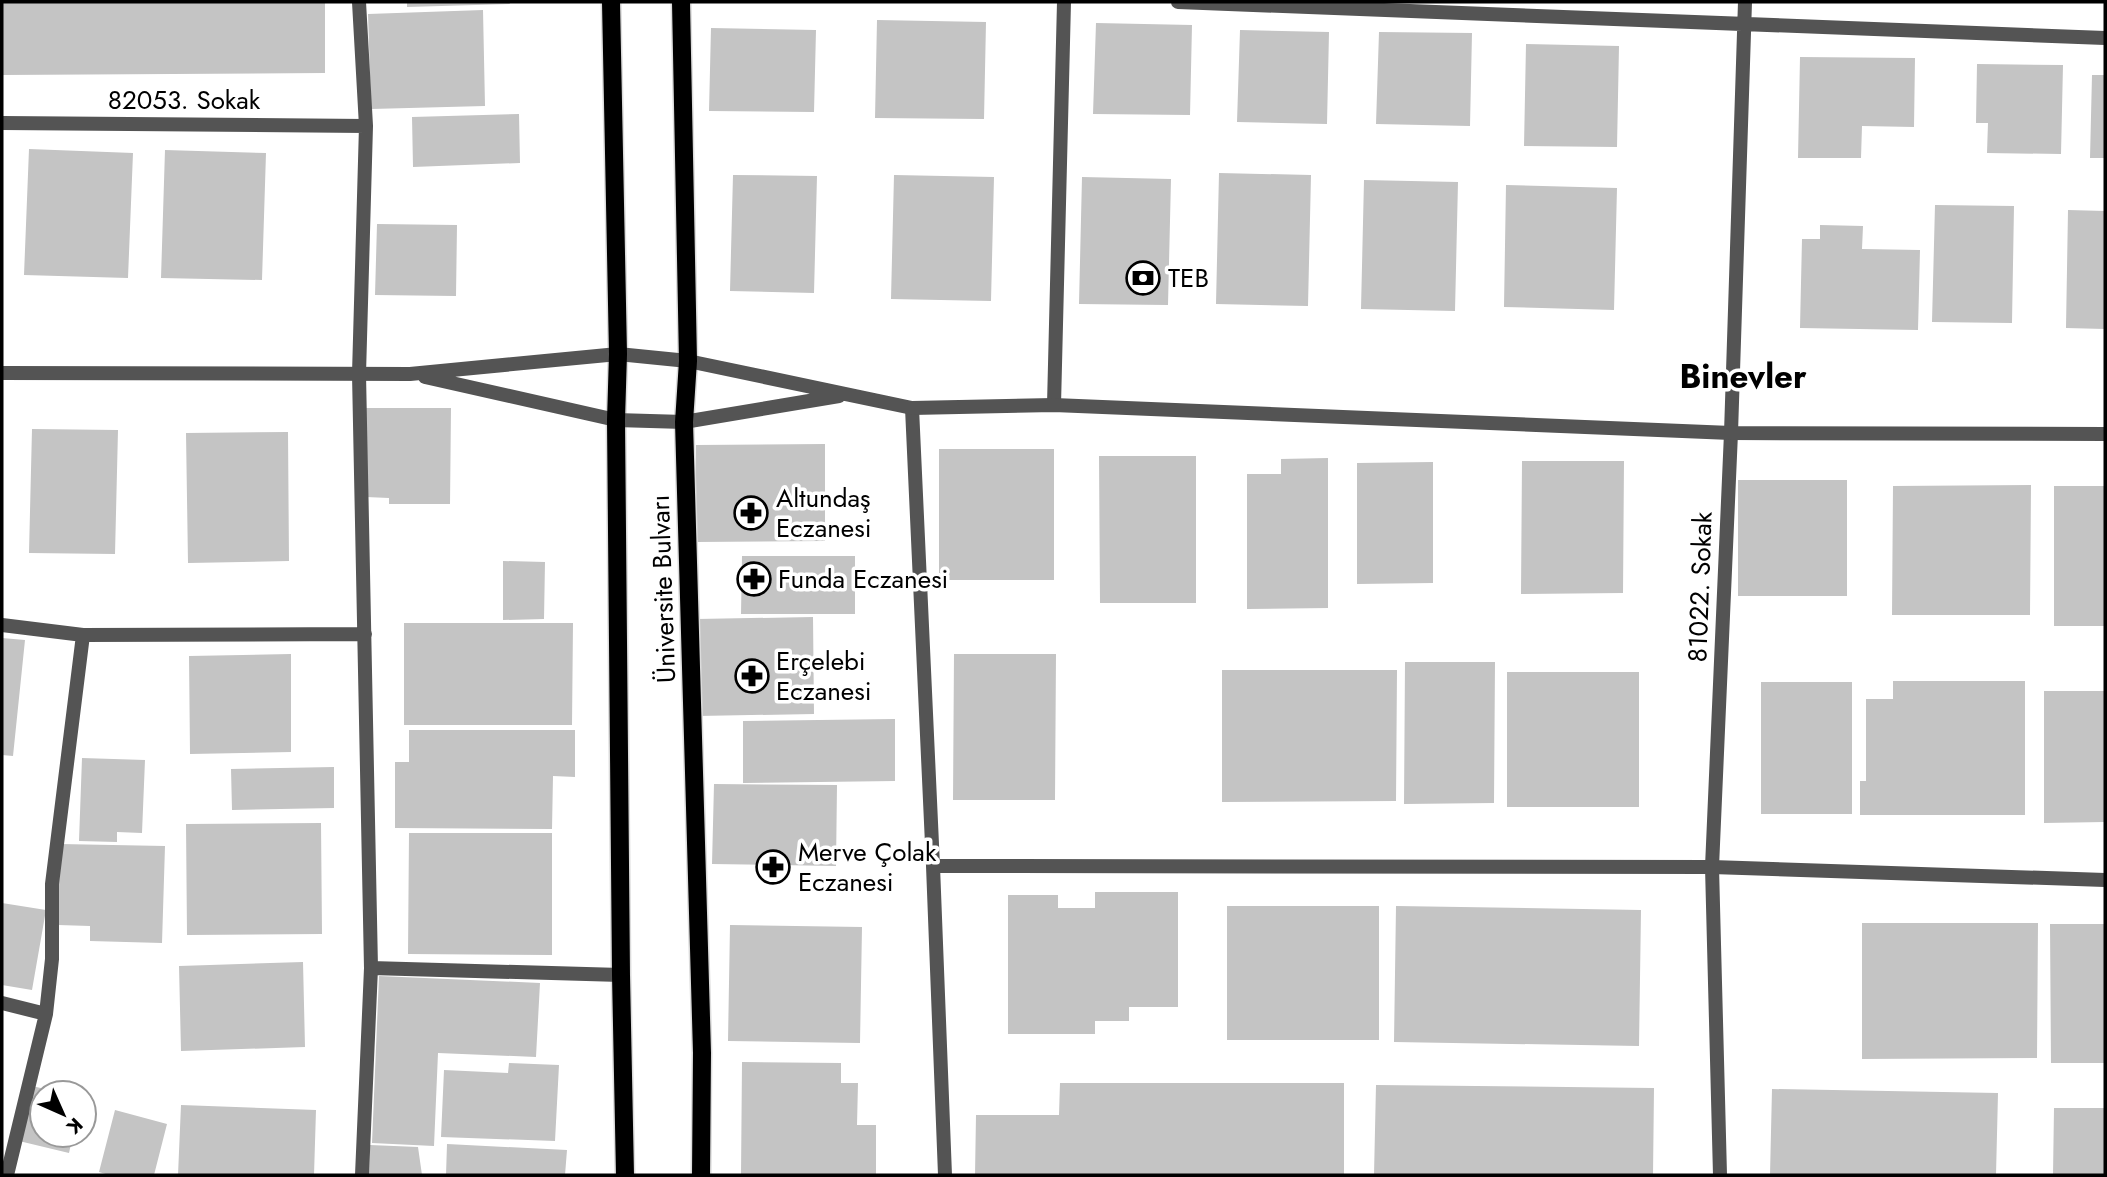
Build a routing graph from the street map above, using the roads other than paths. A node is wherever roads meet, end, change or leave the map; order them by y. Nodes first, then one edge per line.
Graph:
1 (359, 2) edge
2 (611, 2) edge
3 (681, 2) edge
4 (1064, 2) edge
5 (1178, 2) edge
6 (1745, 2) edge
7 (1745, 24) junction
8 (2105, 37) edge
9 (2, 123) edge
10 (366, 126) junction
11 (618, 354) junction
12 (688, 361) junction
13 (2, 373) edge
14 (359, 374) junction
15 (410, 374) junction
16 (847, 394) junction
17 (1055, 405) junction
18 (912, 408) junction
19 (616, 419) junction
20 (684, 422) junction
21 (1731, 433) junction
22 (2105, 434) edge
23 (2, 625) edge
24 (83, 635) junction
25 (365, 635) junction
26 (933, 866) junction
27 (1712, 867) junction
28 (2105, 880) edge
29 (371, 968) junction
30 (621, 975) junction
31 (2, 1003) edge
32 (46, 1014) junction
33 (6, 1175) edge
34 (362, 1175) edge
35 (625, 1175) edge
36 (701, 1175) edge
37 (945, 1175) edge
38 (1720, 1175) edge

1 - 10 street
2 - 11 main road, Üniversite Bulvarı
3 - 12 main road, Üniversite Bulvarı
4 - 17 street
5 - 7 street
6 - 7 street, 81022. Sokak
7 - 8 street
7 - 21 street, 81022. Sokak
9 - 10 street, 82053. Sokak
10 - 14 street
11 - 12 street
11 - 15 street
11 - 19 main road, Üniversite Bulvarı
12 - 16 street
12 - 20 main road, Üniversite Bulvarı
13 - 14 street
14 - 15 street
14 - 25 street
15 - 19 street
16 - 18 street
16 - 20 street
17 - 18 street
17 - 21 street
18 - 26 street
19 - 20 street
19 - 30 main road, Üniversite Bulvarı
20 - 36 main road, Üniversite Bulvarı
21 - 22 street
21 - 27 street, 81022. Sokak
23 - 24 street
24 - 25 street
24 - 32 street
25 - 29 street
26 - 27 street
26 - 37 street
27 - 28 street
27 - 38 street, 81022. Sokak
29 - 30 street
29 - 34 street
30 - 35 main road, Üniversite Bulvarı
31 - 32 street
32 - 33 street

